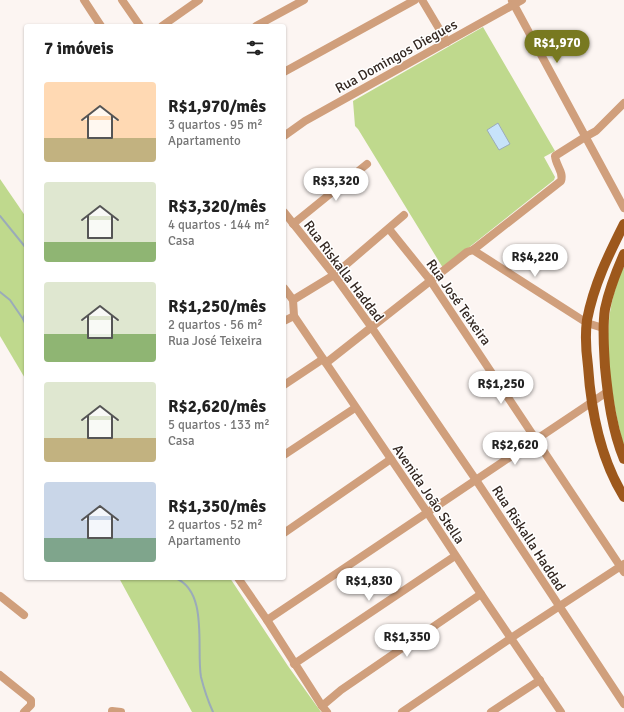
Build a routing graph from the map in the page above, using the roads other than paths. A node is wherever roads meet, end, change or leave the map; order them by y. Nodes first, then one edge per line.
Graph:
1 (84, 0) edge
2 (122, 0) edge
3 (199, 0) edge
4 (304, 0) edge
5 (415, 0) edge
6 (422, 0) edge
7 (522, 0) edge
8 (513, 2) edge
9 (100, 24) edge
10 (139, 24) edge
11 (165, 24) edge
12 (260, 24) edge
13 (447, 42) junction
14 (286, 71) edge
15 (624, 103) edge
16 (286, 135) edge
17 (584, 137) junction
18 (367, 164) dead end
19 (624, 208) edge
20 (286, 215) edge
21 (404, 215) dead end
22 (293, 224) junction
23 (624, 224) edge
24 (389, 229) junction
25 (613, 245) junction
26 (473, 250) junction
27 (624, 253) edge
28 (334, 275) junction
29 (430, 280) junction
30 (286, 291) edge
31 (293, 300) junction
32 (294, 316) junction
33 (286, 320) edge
34 (587, 322) junction
35 (372, 328) junction
36 (603, 328) junction
37 (325, 361) junction
38 (286, 384) edge
39 (607, 392) junction
40 (591, 403) junction
41 (355, 408) junction
42 (536, 439) junction
43 (286, 454) edge
44 (391, 459) junction
45 (624, 459) edge
46 (476, 480) junction
47 (624, 497) edge
48 (428, 512) junction
49 (286, 532) edge
50 (456, 556) junction
51 (623, 568) edge
52 (239, 580) edge
53 (481, 594) junction
54 (0, 596) edge
55 (560, 607) junction
56 (24, 615) dead end
57 (267, 620) junction
58 (511, 638) junction
59 (294, 664) junction
60 (0, 675) edge
61 (540, 680) junction
62 (624, 704) edge
63 (324, 709) edge
64 (24, 712) edge
65 (112, 712) edge
66 (121, 712) edge
67 (402, 712) edge
68 (491, 712) edge
69 (560, 712) edge

1 - 9 street
2 - 10 street
3 - 11 street
4 - 12 street
5 - 14 street
6 - 13 street
7 - 8 street, Rua Domingos Diegues
8 - 13 street, Rua Domingos Diegues
8 - 17 street
13 - 16 street, Rua Domingos Diegues
15 - 17 street
17 - 19 street
17 - 26 street
18 - 22 street
20 - 22 street, Rua Riskalla Haddad
21 - 24 street
22 - 28 street, Rua Riskalla Haddad
23 - 25 main road
24 - 28 street
24 - 29 street, Rua José Teixeira
25 - 27 street
25 - 34 main road
26 - 29 street
26 - 34 street
27 - 36 main road
28 - 31 street
28 - 35 street, Rua Riskalla Haddad
29 - 35 street
29 - 42 street, Rua José Teixeira
30 - 31 street
31 - 32 street
32 - 33 street
32 - 37 street, Avenida João Stella
34 - 36 street
34 - 40 main road
35 - 37 street
35 - 46 street, Rua Riskalla Haddad
36 - 39 main road
37 - 38 street
37 - 41 street, Avenida João Stella
39 - 40 street
39 - 45 main road
40 - 42 street
40 - 47 main road
41 - 43 street
41 - 44 street, Avenida João Stella
42 - 46 street
42 - 51 street, Rua José Teixeira
44 - 48 street, Avenida João Stella
44 - 49 street
46 - 48 street
46 - 55 street, Rua Riskalla Haddad
48 - 50 street, Avenida João Stella
48 - 57 street
50 - 53 street, Avenida João Stella
50 - 59 street
51 - 55 street
52 - 57 street
53 - 58 street, Avenida João Stella
53 - 63 street
54 - 56 street
55 - 58 street
55 - 62 street, Rua Riskalla Haddad
57 - 59 street
58 - 61 street, Avenida João Stella
58 - 67 street
59 - 63 street
60 - 64 street
61 - 68 street
61 - 69 street, Avenida João Stella
65 - 66 street

